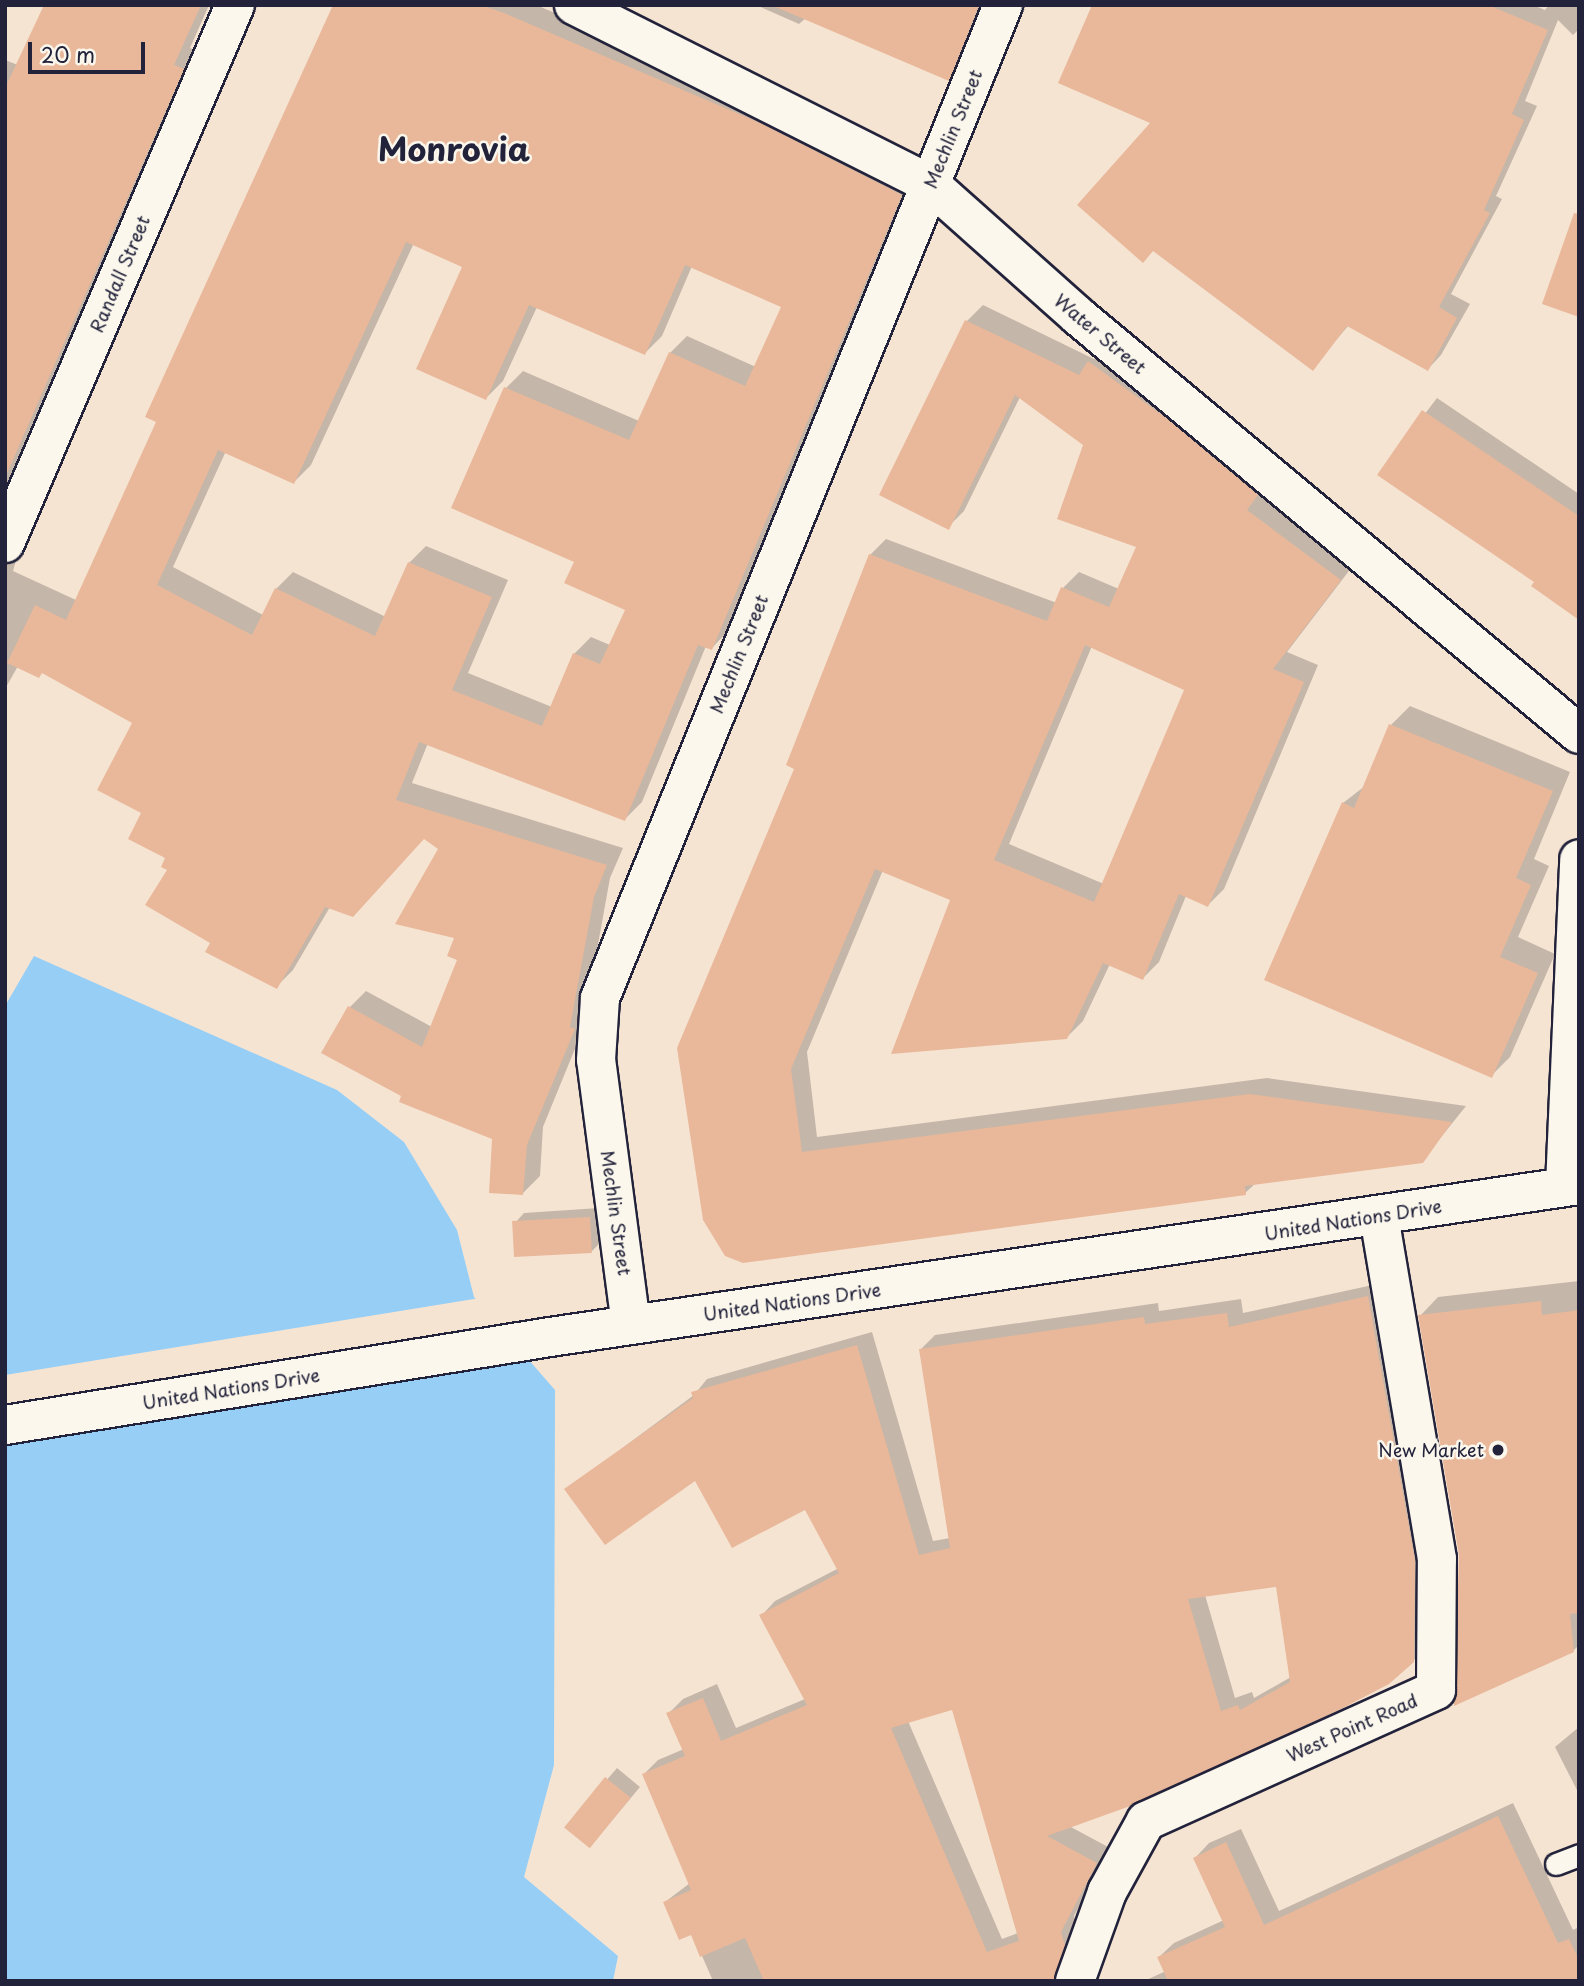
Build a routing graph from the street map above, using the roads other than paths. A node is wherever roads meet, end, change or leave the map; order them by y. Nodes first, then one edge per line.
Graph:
1 (235, 5) edge
2 (574, 5) edge
3 (1003, 5) edge
4 (930, 184) junction
5 (5, 543) edge
6 (1579, 734) edge
7 (1579, 859) edge
8 (1572, 1185) edge
9 (1379, 1217) junction
10 (631, 1325) junction
11 (5, 1425) edge
12 (1579, 1855) edge
13 (1556, 1864) dead end
14 (1075, 1981) edge

1 - 5 street, Randall Street
2 - 4 street, Water Street
3 - 4 street, Mechlin Street
4 - 6 street, Water Street
4 - 10 street, Mechlin Street
7 - 8 street
8 - 9 street, United Nations Drive
9 - 10 street, United Nations Drive
9 - 14 street, West Point Road
10 - 11 street, United Nations Drive
12 - 13 lane

